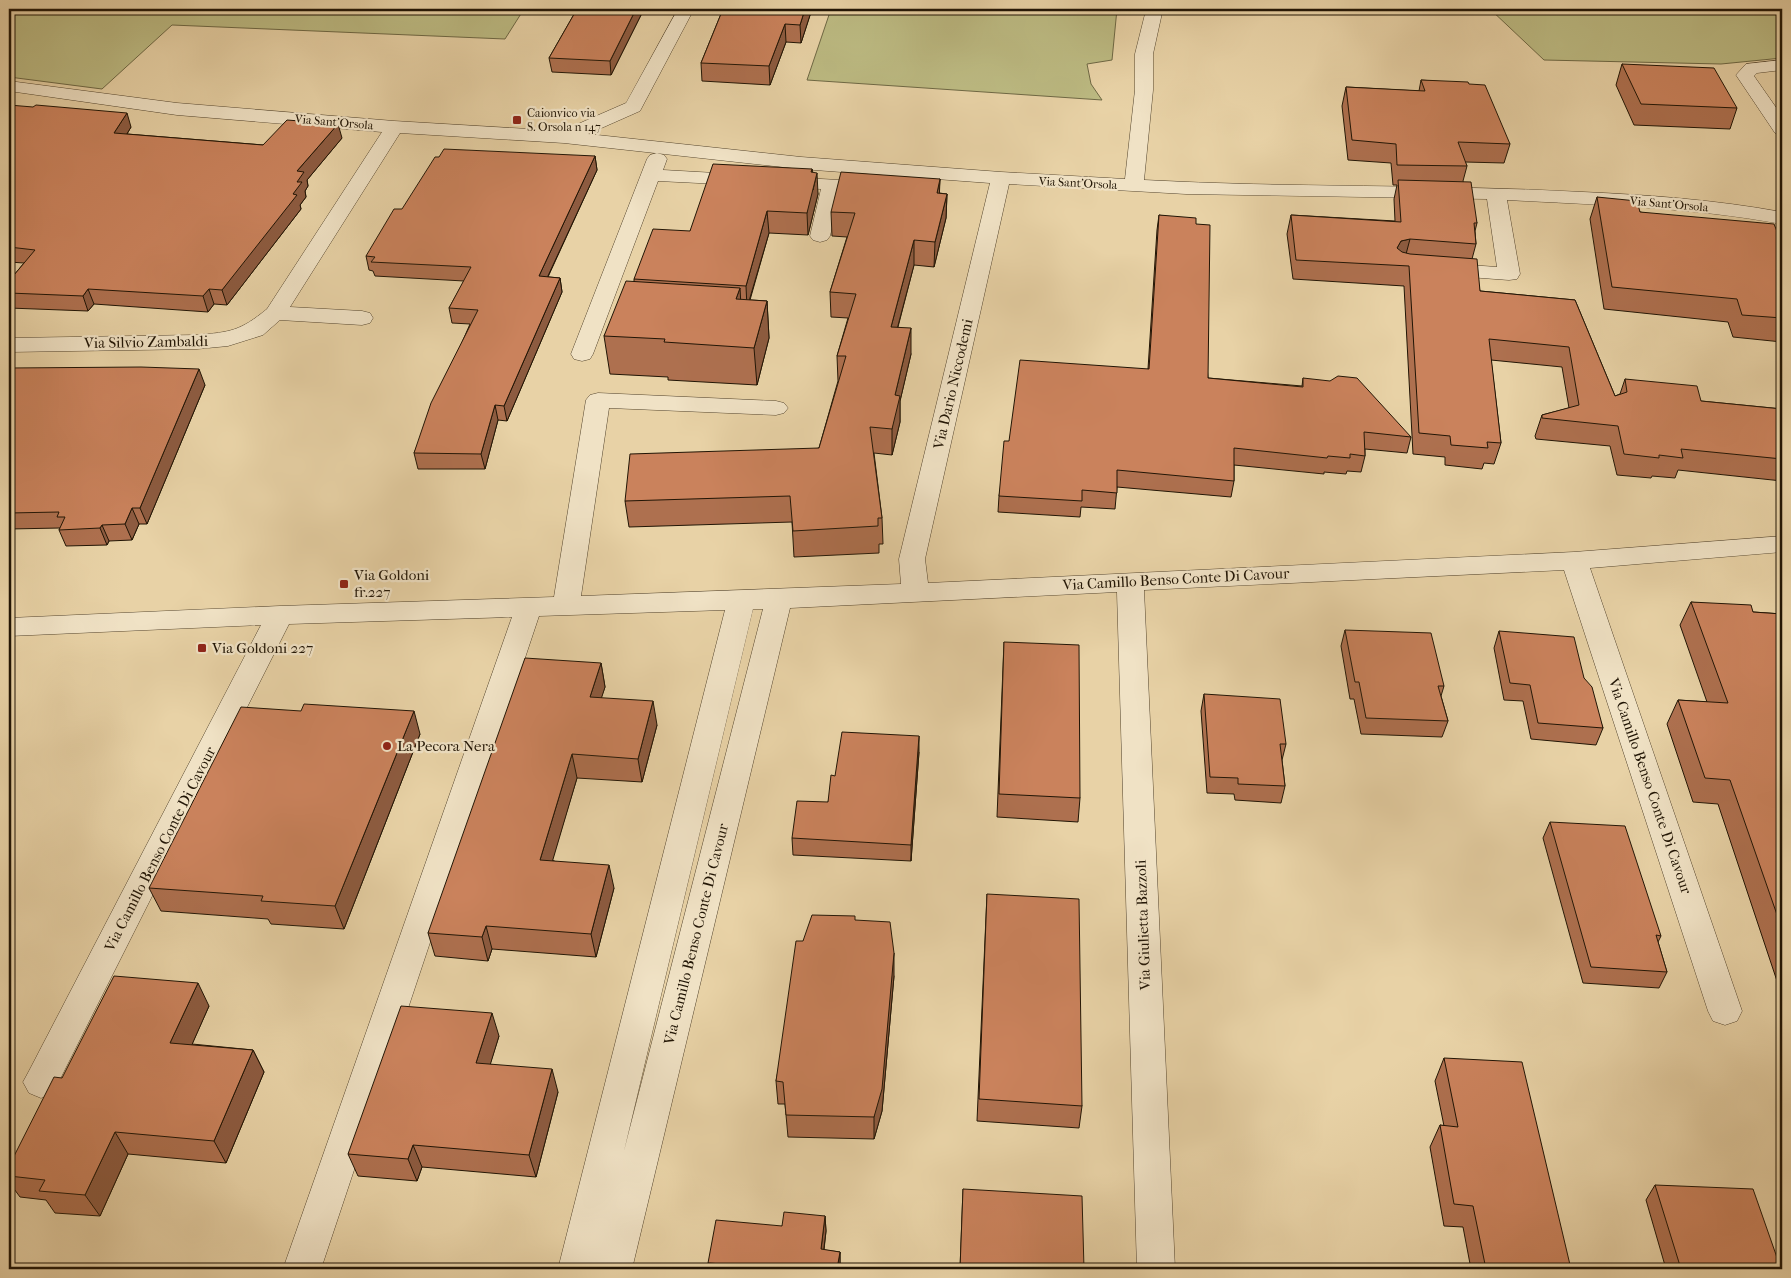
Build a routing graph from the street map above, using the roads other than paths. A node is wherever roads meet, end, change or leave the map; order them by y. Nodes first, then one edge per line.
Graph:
1 (686, 9) edge
2 (1157, 9) edge
3 (1782, 65) edge
4 (9, 86) edge
5 (394, 127) junction
6 (1782, 129) edge
7 (643, 131) junction
8 (564, 138) junction
9 (651, 175) junction
10 (1001, 178) junction
11 (1134, 186) junction
12 (1496, 193) junction
13 (1782, 218) edge
14 (820, 236) dead end
15 (1424, 267) edge
16 (275, 313) junction
17 (362, 318) dead end
18 (9, 345) edge
19 (582, 354) dead end
20 (776, 408) dead end
21 (1782, 544) edge
22 (1574, 561) junction
23 (1130, 582) junction
24 (916, 591) junction
25 (779, 599) junction
26 (741, 601) junction
27 (566, 605) junction
28 (529, 606) junction
29 (280, 615) junction
30 (9, 627) edge
31 (1726, 1011) dead end
32 (41, 1082) dead end
33 (302, 1269) edge
34 (577, 1269) edge
35 (613, 1269) edge
36 (1156, 1269) edge

1 - 7 street
2 - 11 street
3 - 6 street
4 - 5 street, Via Sant'Orsola
5 - 8 street, Via Sant'Orsola
5 - 16 street, Via Silvio Zambaldi
7 - 8 street, Via Sant'Orsola
7 - 8 street
7 - 9 street
7 - 10 street, Via Sant'Orsola
9 - 14 street
9 - 19 street
10 - 11 street, Via Sant'Orsola
10 - 24 street, Via Dario Niccodemi
11 - 12 street, Via Sant'Orsola
12 - 13 street, Via Sant'Orsola
12 - 15 street
16 - 17 street
16 - 18 street, Via Silvio Zambaldi
20 - 27 street
21 - 22 street, Via Camillo Benso Conte Di Cavour
22 - 23 street, Via Camillo Benso Conte Di Cavour
22 - 31 street, Via Camillo Benso Conte Di Cavour
23 - 24 street, Via Camillo Benso Conte Di Cavour
23 - 36 street, Via Giulietta Bazzoli
24 - 25 street, Via Camillo Benso Conte Di Cavour
25 - 26 street, Via Camillo Benso Conte Di Cavour
25 - 35 street, Via Camillo Benso Conte Di Cavour
26 - 27 street, Via Camillo Benso Conte Di Cavour
26 - 34 street
27 - 28 street, Via Camillo Benso Conte Di Cavour
28 - 29 street, Via Camillo Benso Conte Di Cavour
28 - 33 street
29 - 30 street, Via Camillo Benso Conte Di Cavour
29 - 32 street, Via Camillo Benso Conte Di Cavour

